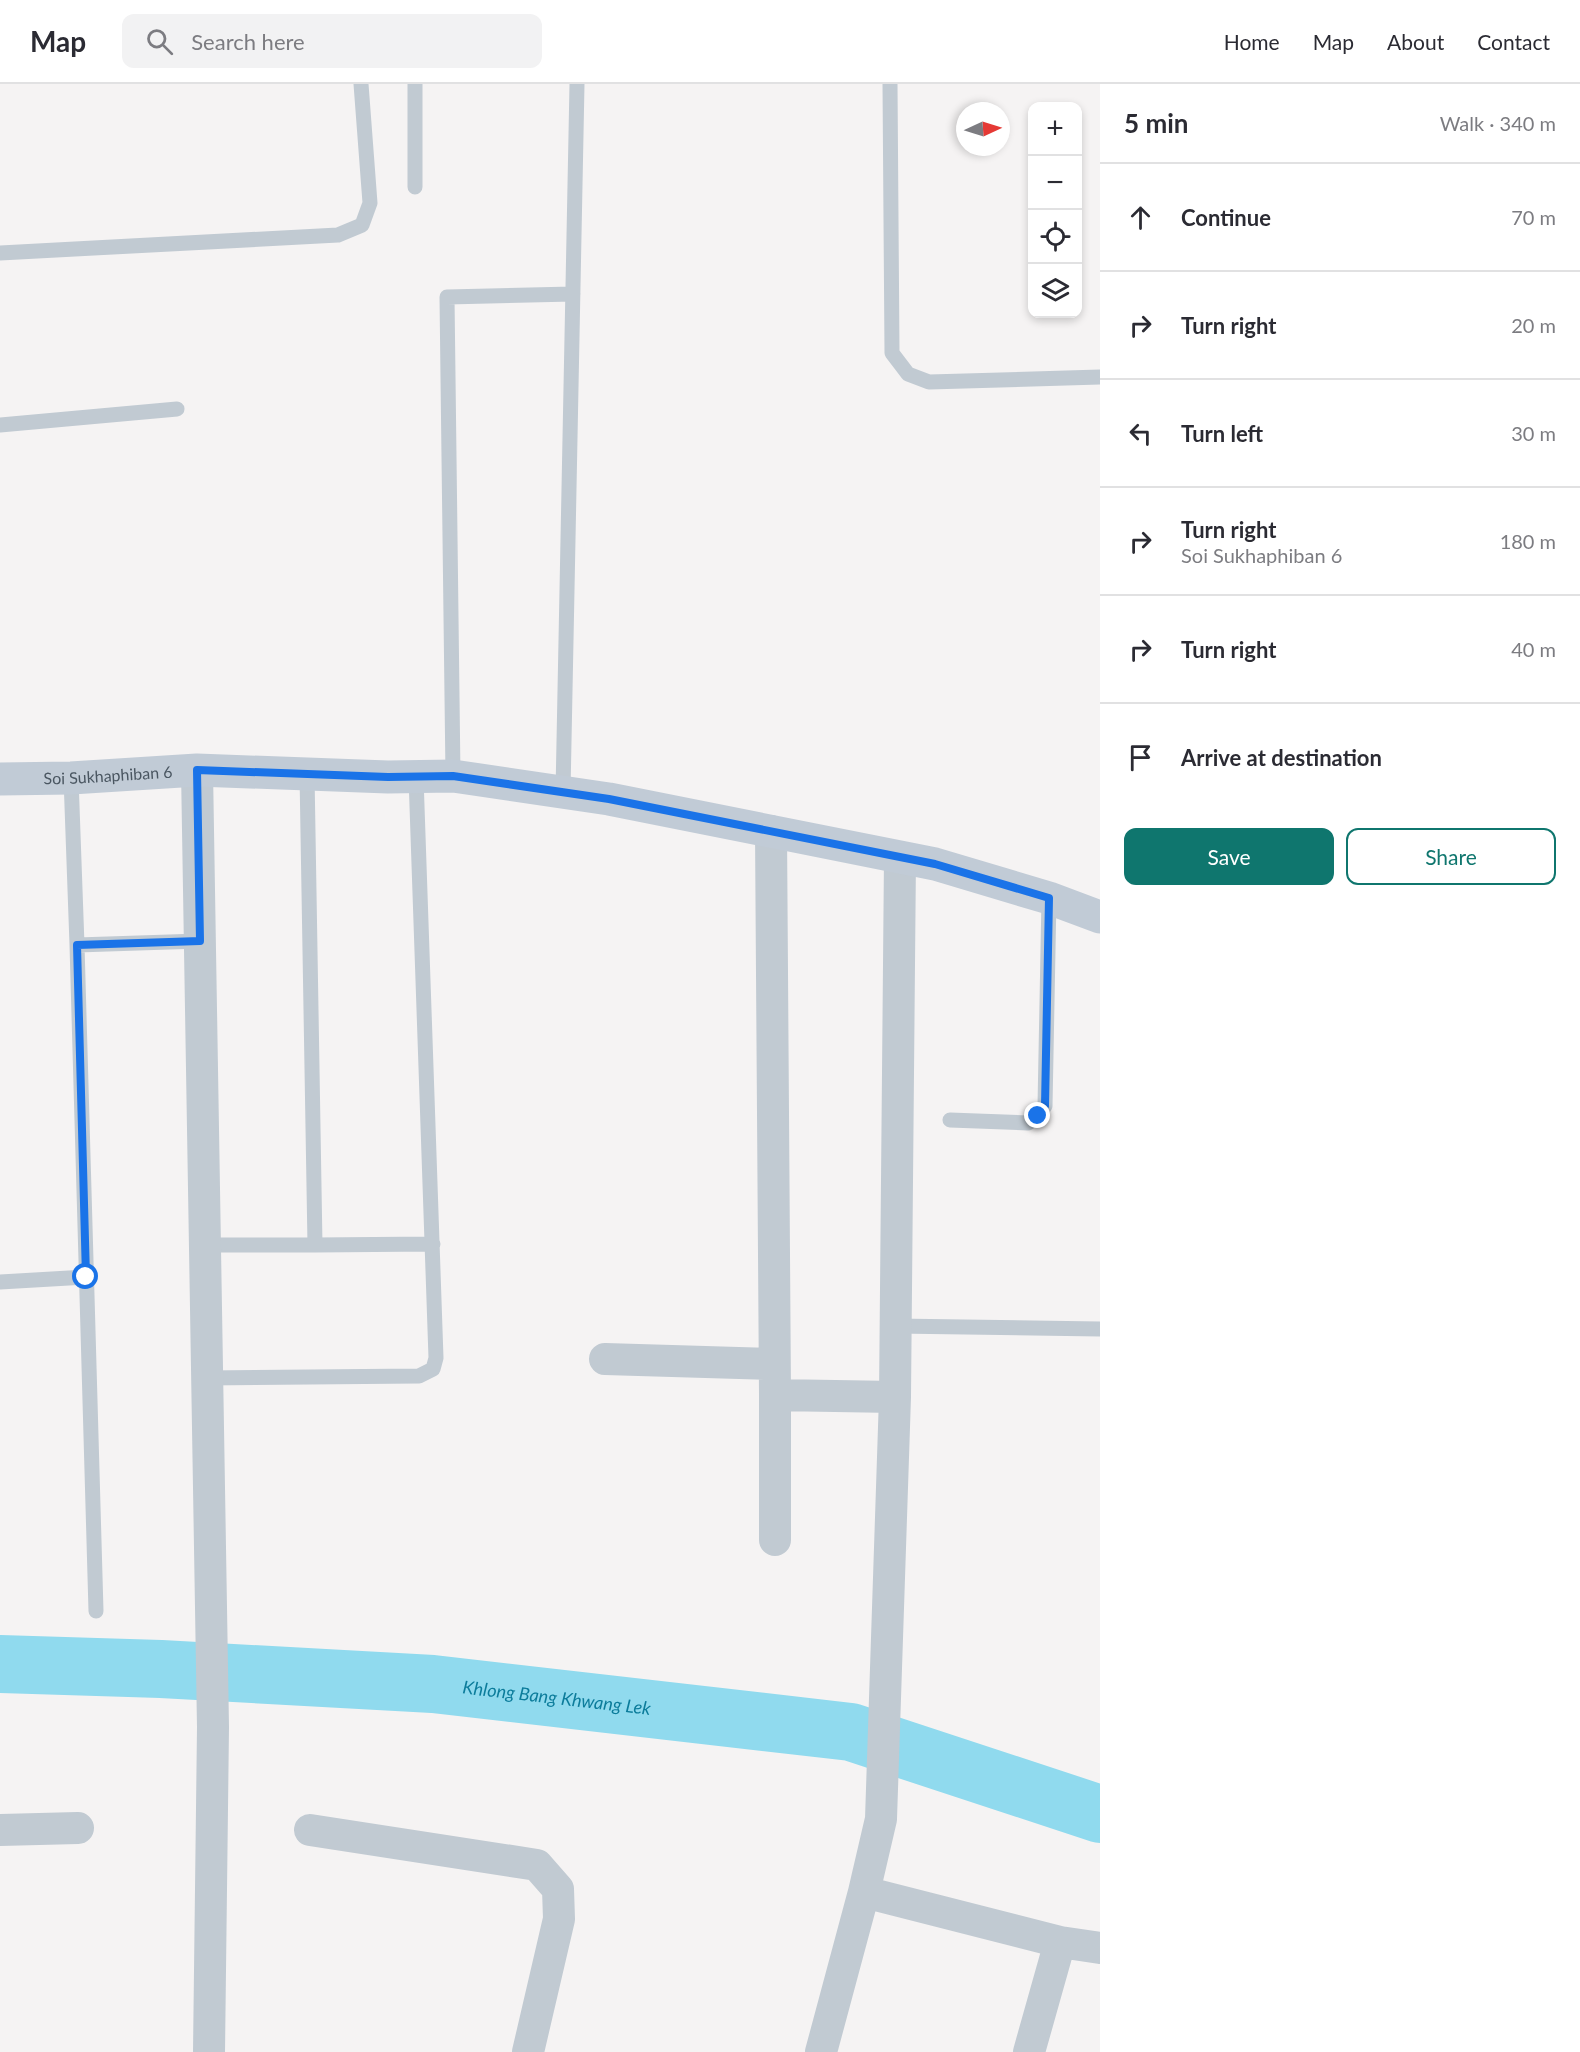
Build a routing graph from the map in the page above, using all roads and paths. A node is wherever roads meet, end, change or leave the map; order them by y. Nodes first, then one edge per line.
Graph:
1 (362, 84) edge
2 (415, 84) edge
3 (578, 84) edge
4 (890, 84) edge
5 (415, 187) dead end
6 (0, 253) edge
7 (573, 294) junction
8 (1100, 376) edge
9 (177, 409) dead end
10 (0, 425) edge
11 (197, 770) junction
12 (308, 774) junction
13 (453, 776) junction
14 (416, 777) junction
15 (71, 778) junction
16 (0, 779) edge
17 (563, 792) junction
18 (771, 831) junction
19 (900, 857) junction
20 (1049, 898) junction
21 (1100, 917) edge
22 (200, 941) junction
23 (77, 945) junction
24 (950, 1120) dead end
25 (204, 1245) junction
26 (315, 1245) junction
27 (433, 1245) junction
28 (86, 1277) junction
29 (0, 1282) edge
30 (895, 1326) junction
31 (1100, 1329) edge
32 (605, 1359) dead end
33 (774, 1364) junction
34 (206, 1378) junction
35 (775, 1395) junction
36 (895, 1397) junction
37 (775, 1540) dead end
38 (96, 1611) dead end
39 (78, 1828) dead end
40 (0, 1830) edge
41 (310, 1830) dead end
42 (864, 1892) junction
43 (1060, 1942) junction
44 (1100, 1948) edge
45 (209, 2052) edge
46 (528, 2052) edge
47 (821, 2052) edge
48 (1029, 2052) edge

1 - 6 lane
2 - 5 lane
3 - 7 lane
4 - 8 lane
7 - 13 lane
7 - 17 lane
9 - 10 lane
11 - 12 street, Soi Sukhaphiban 6
11 - 15 street, Soi Sukhaphiban 6
11 - 22 street
12 - 14 street, Soi Sukhaphiban 6
12 - 26 lane
13 - 14 street, Soi Sukhaphiban 6
13 - 17 street, Soi Sukhaphiban 6
14 - 27 lane
15 - 16 street, Soi Sukhaphiban 6
15 - 23 lane
17 - 18 street, Soi Sukhaphiban 6
18 - 19 street, Soi Sukhaphiban 6
18 - 33 street
19 - 20 street, Soi Sukhaphiban 6
19 - 30 street
20 - 21 street, Soi Sukhaphiban 6
20 - 24 lane
22 - 23 lane
22 - 25 street
23 - 28 lane
25 - 26 lane
25 - 34 street
26 - 27 lane
27 - 34 lane
28 - 29 lane
28 - 38 lane
30 - 31 lane
30 - 36 street
32 - 33 street
33 - 35 street
34 - 45 street
35 - 36 street
35 - 37 street
36 - 42 street
39 - 40 street
41 - 46 street
42 - 43 street
42 - 47 street
43 - 44 street
43 - 48 street

